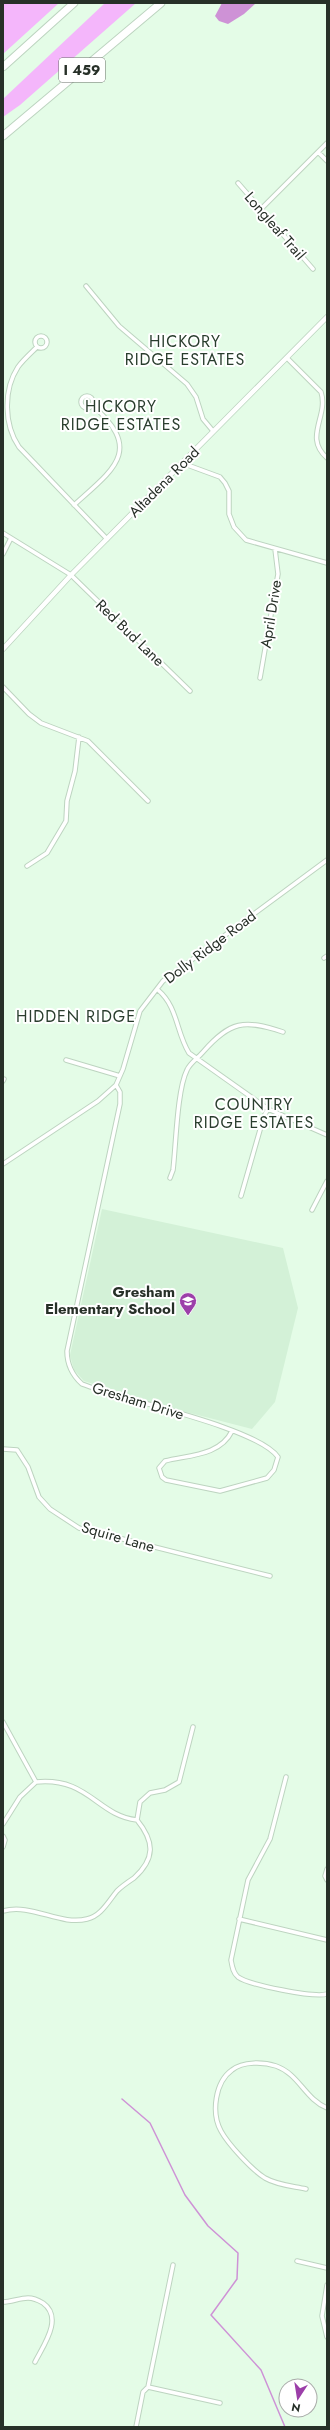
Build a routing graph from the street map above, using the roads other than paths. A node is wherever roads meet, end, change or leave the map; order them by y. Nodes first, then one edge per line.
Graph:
1 (74, 3) edge
2 (161, 3) edge
3 (3, 67) edge
4 (3, 136) edge
5 (327, 143) edge
6 (322, 148) junction
7 (318, 152) junction
8 (327, 152) edge
9 (327, 161) edge
10 (238, 183) dead end
11 (261, 209) junction
12 (313, 269) dead end
13 (86, 286) dead end
14 (327, 317) edge
15 (37, 346) dead end
16 (287, 358) junction
17 (92, 405) dead end
18 (213, 431) junction
19 (327, 458) edge
20 (182, 463) junction
21 (74, 505) junction
22 (3, 533) edge
23 (11, 538) junction
24 (107, 539) junction
25 (275, 549) junction
26 (3, 554) edge
27 (327, 563) edge
28 (71, 575) junction
29 (3, 649) edge
30 (260, 678) dead end
31 (3, 687) edge
32 (190, 691) dead end
33 (79, 737) junction
34 (148, 801) dead end
35 (327, 860) edge
36 (27, 866) dead end
37 (158, 990) junction
38 (283, 1032) dead end
39 (197, 1058) junction
40 (66, 1060) dead end
41 (120, 1076) junction
42 (116, 1085) junction
43 (268, 1109) junction
44 (327, 1135) edge
45 (3, 1164) edge
46 (170, 1178) dead end
47 (327, 1181) edge
48 (241, 1196) dead end
49 (312, 1210) dead end
50 (232, 1431) junction
51 (3, 1449) edge
52 (270, 1576) dead end
53 (3, 1722) edge
54 (193, 1727) dead end
55 (286, 1777) dead end
56 (36, 1782) junction
57 (137, 1820) junction
58 (3, 1824) edge
59 (3, 1836) edge
60 (3, 1847) edge
61 (327, 1869) edge
62 (327, 1880) edge
63 (3, 1912) edge
64 (240, 1919) junction
65 (327, 1940) edge
66 (327, 1994) edge
67 (327, 2108) edge
68 (306, 2189) dead end
69 (297, 2261) dead end
70 (173, 2265) dead end
71 (327, 2268) edge
72 (327, 2285) edge
73 (3, 2302) edge
74 (327, 2337) edge
75 (35, 2362) dead end
76 (148, 2387) junction
77 (220, 2403) dead end
78 (136, 2427) edge

1 - 3 highway
2 - 4 highway, I 459
5 - 6 street
6 - 7 street
6 - 8 street
7 - 9 street
7 - 11 street
10 - 11 street, Longleaf Trail
11 - 12 street, Longleaf Trail
13 - 18 street
14 - 16 street, Altadena Road
15 - 21 street
16 - 18 street, Altadena Road
16 - 19 street
17 - 21 street
18 - 20 street, Altadena Road
20 - 24 street, Altadena Road
20 - 25 street
21 - 24 street
22 - 23 street, Red Bud Lane
23 - 26 street
23 - 28 street, Red Bud Lane
24 - 28 street, Altadena Road
25 - 27 street
25 - 30 street, April Drive
28 - 29 street, Altadena Road
28 - 32 street, Red Bud Lane
31 - 33 street
33 - 34 street
33 - 36 street
35 - 37 street, Dolly Ridge Road
37 - 39 street
37 - 41 street, Dolly Ridge Road
38 - 39 street
39 - 43 street
39 - 46 street
40 - 41 street
41 - 42 street, Dolly Ridge Road
42 - 45 street, Dolly Ridge Road
42 - 50 street, Gresham Drive
43 - 44 street
43 - 48 street
47 - 49 street
50 - 50 street, Gresham Drive
51 - 52 street, Squire Lane
53 - 56 street
54 - 57 street
55 - 64 street
56 - 57 street
56 - 58 street
57 - 63 street
59 - 60 street
61 - 62 street
64 - 65 street
64 - 66 street
67 - 68 street
69 - 71 street
70 - 76 street
72 - 74 street
73 - 75 street
76 - 77 street
76 - 78 street

